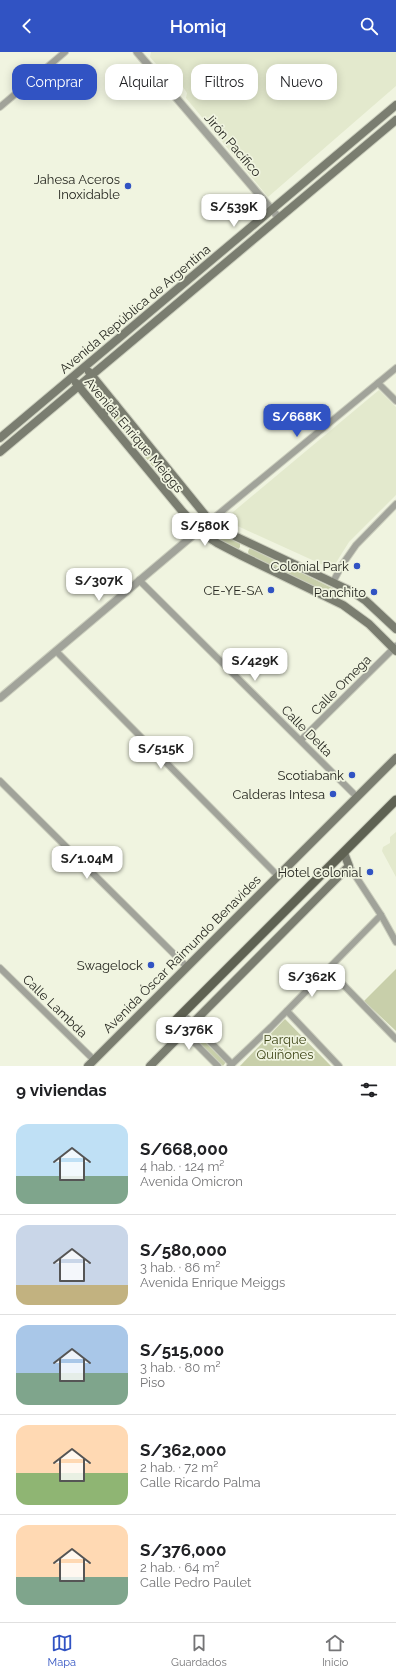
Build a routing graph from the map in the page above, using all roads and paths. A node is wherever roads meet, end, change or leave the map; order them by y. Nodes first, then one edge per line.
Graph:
1 (65, 52) edge
2 (137, 52) edge
3 (396, 105) edge
4 (0, 107) edge
5 (396, 120) edge
6 (272, 210) junction
7 (279, 218) junction
8 (248, 230) junction
9 (254, 238) junction
10 (198, 272) junction
11 (204, 280) junction
12 (84, 367) junction
13 (396, 368) edge
14 (91, 375) junction
15 (72, 378) junction
16 (378, 383) junction
17 (78, 386) junction
18 (396, 401) edge
19 (115, 404) junction
20 (102, 414) junction
21 (0, 438) edge
22 (2, 447) edge
23 (193, 502) junction
24 (396, 504) edge
25 (182, 511) junction
26 (210, 521) junction
27 (199, 530) junction
28 (248, 543) junction
29 (242, 556) junction
30 (139, 580) junction
31 (333, 582) junction
32 (396, 629) edge
33 (395, 648) edge
34 (56, 651) junction
35 (0, 698) edge
36 (301, 740) junction
37 (396, 758) edge
38 (0, 780) edge
39 (357, 797) junction
40 (396, 800) edge
41 (344, 853) junction
42 (349, 866) junction
43 (278, 876) junction
44 (381, 915) junction
45 (396, 942) edge
46 (187, 967) junction
47 (0, 968) edge
48 (328, 969) junction
49 (287, 1011) junction
50 (183, 1014) junction
51 (174, 1022) joint
52 (192, 1023) junction
53 (183, 1032) junction
54 (396, 1039) edge
55 (91, 1063) edge
56 (231, 1065) edge
57 (150, 1066) edge
58 (218, 1066) edge
59 (339, 1066) edge

1 - 4 street
2 - 6 street, Jirón Pacífico
3 - 6 main road, Avenida República de Argentina
5 - 7 main road, Avenida República de Argentina
6 - 7 street, Jirón Pacífico
6 - 8 main road, Avenida República de Argentina
7 - 9 main road, Avenida República de Argentina
8 - 9 main road
8 - 10 main road, Avenida República de Argentina
9 - 11 main road, Avenida República de Argentina
10 - 11 main road
10 - 12 main road, Avenida República de Argentina
11 - 14 main road, Avenida República de Argentina
12 - 14 main road, Avenida Enrique Meiggs
12 - 15 main road, Avenida República de Argentina
13 - 16 street
14 - 17 main road, Avenida República de Argentina
14 - 19 main road, Avenida Enrique Meiggs
15 - 17 main road, Avenida Enrique Meiggs
15 - 21 main road, Avenida República de Argentina
16 - 18 street
16 - 26 street
17 - 20 main road, Avenida Enrique Meiggs
17 - 22 main road, Avenida República de Argentina
19 - 20 main road
19 - 23 main road, Avenida Enrique Meiggs
20 - 25 main road, Avenida Enrique Meiggs
23 - 25 main road
23 - 26 main road, Avenida Enrique Meiggs
24 - 31 street
25 - 27 main road, Avenida Enrique Meiggs
26 - 27 street
26 - 28 main road, Avenida Enrique Meiggs
27 - 29 main road, Avenida Enrique Meiggs
27 - 30 street
28 - 29 main road
28 - 31 main road, Avenida Enrique Meiggs
29 - 33 main road, Avenida Enrique Meiggs
30 - 34 street
30 - 36 street, Calle Delta
31 - 32 main road, Avenida Enrique Meiggs
33 - 36 street, Calle Omega
34 - 35 street
34 - 43 street
36 - 39 street, Calle Delta
37 - 39 main road, Avenida Óscar Raimundo Benavides
38 - 46 street
39 - 43 main road, Avenida Óscar Raimundo Benavides
40 - 41 main road
41 - 42 main road
41 - 50 main road
42 - 44 street
42 - 52 main road
43 - 46 main road, Avenida Óscar Raimundo Benavides
44 - 45 street
44 - 48 street
46 - 55 main road, Avenida Óscar Raimundo Benavides
47 - 55 street, Calle Lambda
48 - 49 street
48 - 54 street
49 - 56 street
49 - 59 street
50 - 51 main road
50 - 52 street
51 - 53 street
52 - 53 main road
52 - 56 street
53 - 57 main road
53 - 58 street

